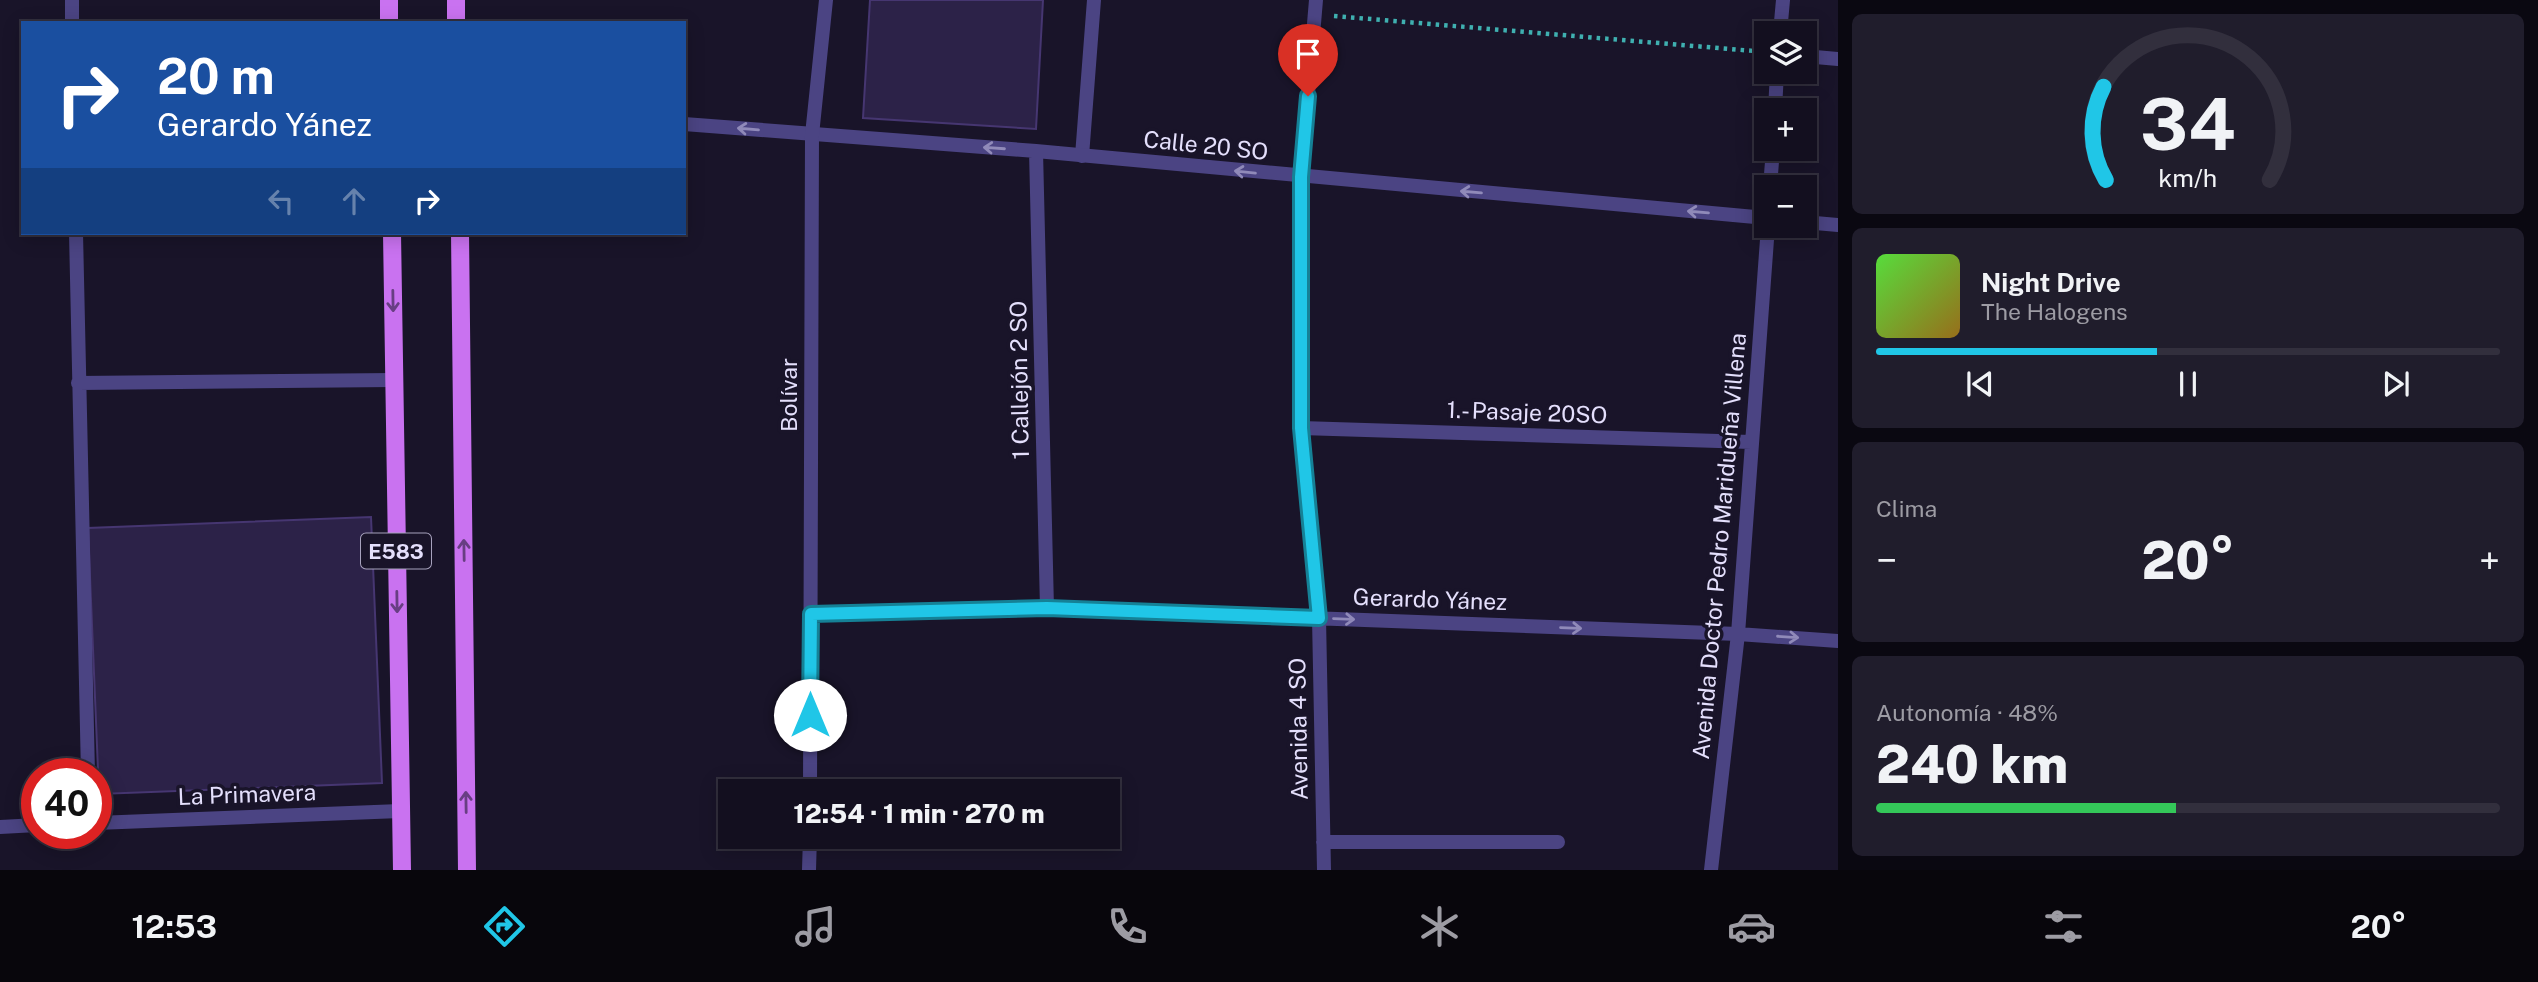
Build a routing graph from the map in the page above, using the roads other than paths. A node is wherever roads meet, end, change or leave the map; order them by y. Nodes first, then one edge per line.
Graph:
1 (72, 0) edge
2 (389, 0) edge
3 (456, 0) edge
4 (827, 0) edge
5 (1094, 0) edge
6 (1783, 0) edge
7 (1315, 7) edge
8 (72, 21) edge
9 (389, 21) edge
10 (456, 21) edge
11 (1781, 21) edge
12 (1817, 57) edge
13 (1838, 59) edge
14 (686, 124) edge
15 (812, 135) junction
16 (1036, 151) junction
17 (1082, 156) junction
18 (1301, 177) junction
19 (1754, 217) edge
20 (1817, 223) edge
21 (1838, 225) edge
22 (76, 235) edge
23 (392, 235) edge
24 (460, 235) edge
25 (1767, 238) edge
26 (394, 380) junction
27 (78, 383) junction
28 (1301, 428) junction
29 (1751, 442) junction
30 (1047, 608) junction
31 (811, 614) junction
32 (1319, 618) junction
33 (1738, 634) junction
34 (1838, 641) edge
35 (88, 758) edge
36 (810, 779) edge
37 (400, 811) junction
38 (112, 822) edge
39 (21, 826) edge
40 (0, 827) edge
41 (1324, 842) junction
42 (1558, 842) dead end
43 (810, 849) edge
44 (402, 870) edge
45 (467, 870) edge
46 (809, 870) edge
47 (1324, 870) edge
48 (1711, 870) edge

1 - 8 street
2 - 9 main road
3 - 10 main road
4 - 15 street, Bolívar
5 - 17 street
6 - 11 street
7 - 18 street, Avenida 4 SO
12 - 13 street
15 -> 14 street, Calle 20 SO
16 -> 15 street, Calle 20 SO
15 - 31 street, Bolívar
16 - 17 street, Calle 20 SO
16 - 30 street, 1 Callejón 2 SO
18 -> 17 street, Calle 20 SO
19 -> 18 street, Calle 20 SO
18 - 28 street, Avenida 4 SO
20 - 21 street
22 - 27 street
23 -> 26 main road, E583
45 -> 24 main road, E583
25 - 29 street, Avenida Doctor Pedro Maridueña Villena
26 - 27 street
26 -> 37 main road, E583
27 - 35 street
28 - 29 street, 1.- Pasaje 20SO
28 - 32 street, Avenida 4 SO
29 - 33 street, Avenida Doctor Pedro Maridueña Villena
30 - 31 street, Gerardo Yánez
30 - 32 street, Gerardo Yánez
31 - 36 street, Bolívar
32 -> 33 street, Gerardo Yánez
32 - 41 street, Avenida 4 SO
33 -> 34 street, Gerardo Yánez
33 - 48 street, Avenida Doctor Pedro Maridueña Villena
37 - 38 street, La Primavera
37 - 44 main road, E583
39 - 40 street
41 - 42 street
41 - 47 street, Avenida 4 SO
43 - 46 street

